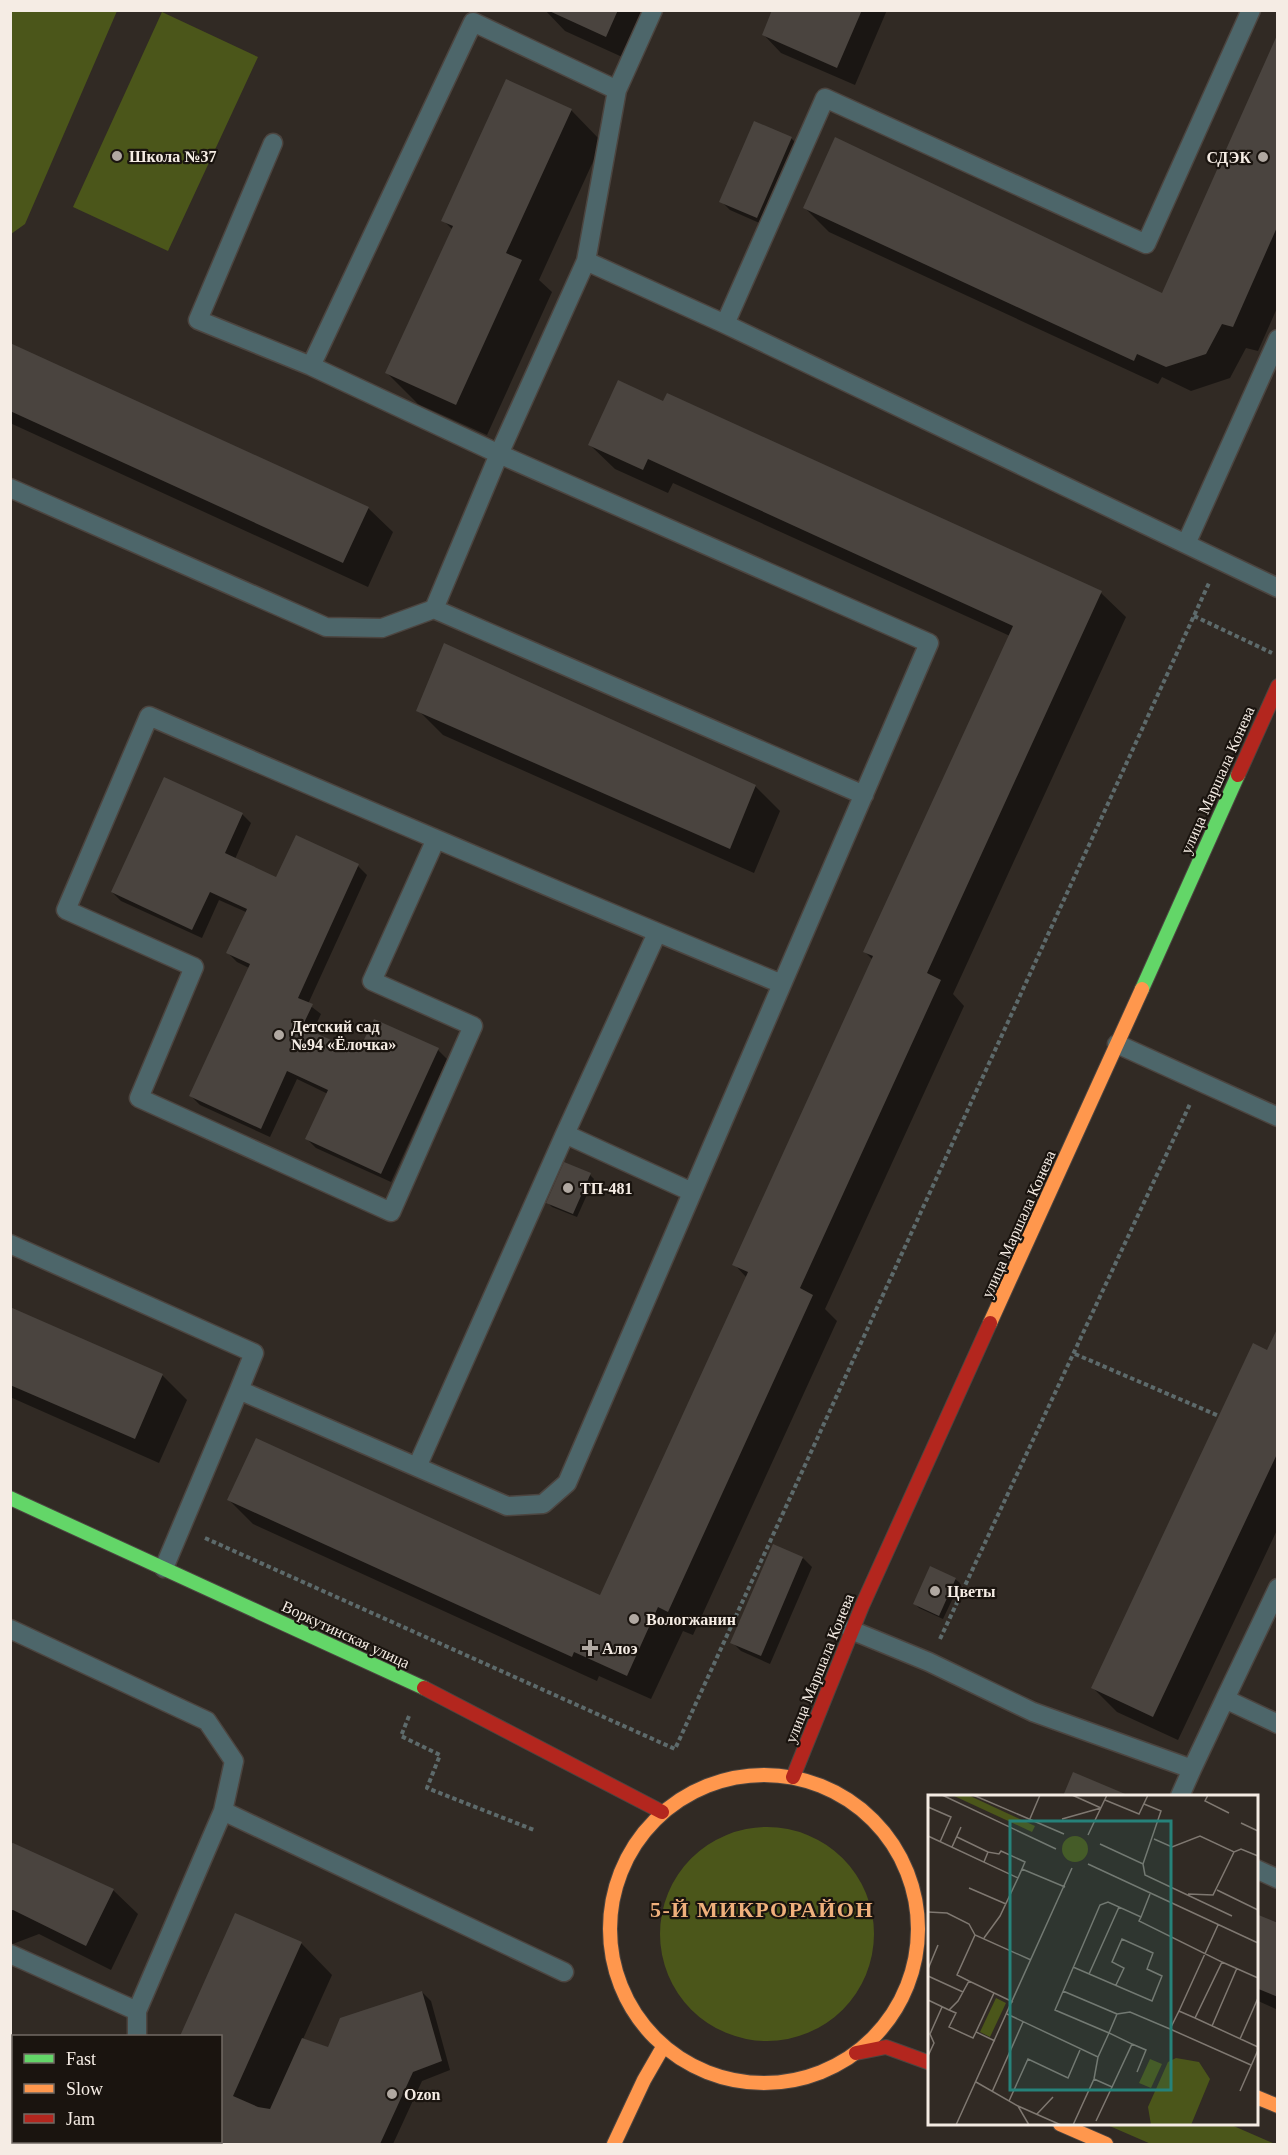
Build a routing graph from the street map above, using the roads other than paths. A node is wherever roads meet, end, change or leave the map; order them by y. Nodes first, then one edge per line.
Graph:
1 (653, 10) edge
2 (1251, 10) edge
3 (476, 16) edge
4 (617, 90) junction
5 (273, 143) dead end
6 (586, 261) junction
7 (725, 324) junction
8 (1278, 339) edge
9 (311, 366) junction
10 (499, 454) junction
11 (10, 488) edge
12 (1186, 544) junction
13 (1278, 588) edge
14 (434, 609) junction
15 (1278, 686) edge
16 (1273, 709) edge
17 (864, 795) junction
18 (436, 839) junction
19 (657, 933) junction
20 (782, 984) junction
21 (1117, 1044) junction
22 (1278, 1117) edge
23 (565, 1134) junction
24 (692, 1192) junction
25 (10, 1244) edge
26 (239, 1390) junction
27 (417, 1467) junction
28 (10, 1498) edge
29 (164, 1568) junction
30 (1278, 1588) edge
31 (10, 1629) edge
32 (851, 1630) junction
33 (1225, 1699) junction
34 (1278, 1724) edge
35 (1192, 1769) junction
36 (793, 1777) junction
37 (1181, 1795) edge
38 (223, 1811) junction
39 (662, 1812) junction
40 (1258, 1869) edge
41 (1278, 1879) edge
42 (924, 1933) edge
43 (10, 1954) edge
44 (564, 1972) dead end
45 (137, 2011) junction
46 (137, 2035) edge
47 (663, 2047) junction
48 (856, 2053) junction
49 (928, 2062) edge
50 (1258, 2097) edge
51 (1278, 2106) edge
52 (1062, 2125) edge
53 (614, 2145) edge
54 (1106, 2145) edge

1 - 4 lane
2 - 7 lane
3 - 4 lane
3 - 9 lane
4 - 6 lane
5 - 9 lane
6 - 7 lane
6 - 10 lane
7 - 12 lane
8 - 12 lane
9 - 10 lane
10 - 14 lane
10 - 17 lane
11 - 14 lane
12 - 13 lane
14 - 17 lane
15 - 16 main road, улица Маршала Конева
16 - 21 main road, улица Маршала Конева
17 - 20 lane
18 - 18 lane
18 - 19 lane
19 - 20 lane
19 - 23 lane
20 - 24 lane
21 - 22 lane
21 - 32 main road, улица Маршала Конева
23 - 24 lane
23 - 27 lane
24 - 27 lane
25 - 26 lane
26 - 27 lane
26 - 29 lane
28 - 29 main road, Воркутинская улица
29 - 39 main road, Воркутинская улица
30 - 33 lane
31 - 38 lane
32 - 35 lane
32 - 36 main road, улица Маршала Конева
33 - 34 lane
33 - 35 lane
35 - 37 lane
36 - 39 main road
36 - 42 main road
38 - 44 lane
38 - 45 lane
39 - 47 main road
40 - 41 lane
42 - 48 main road
43 - 45 lane
45 - 46 lane
47 - 48 main road
47 - 53 main road
48 - 49 main road
50 - 51 main road
52 - 54 main road

